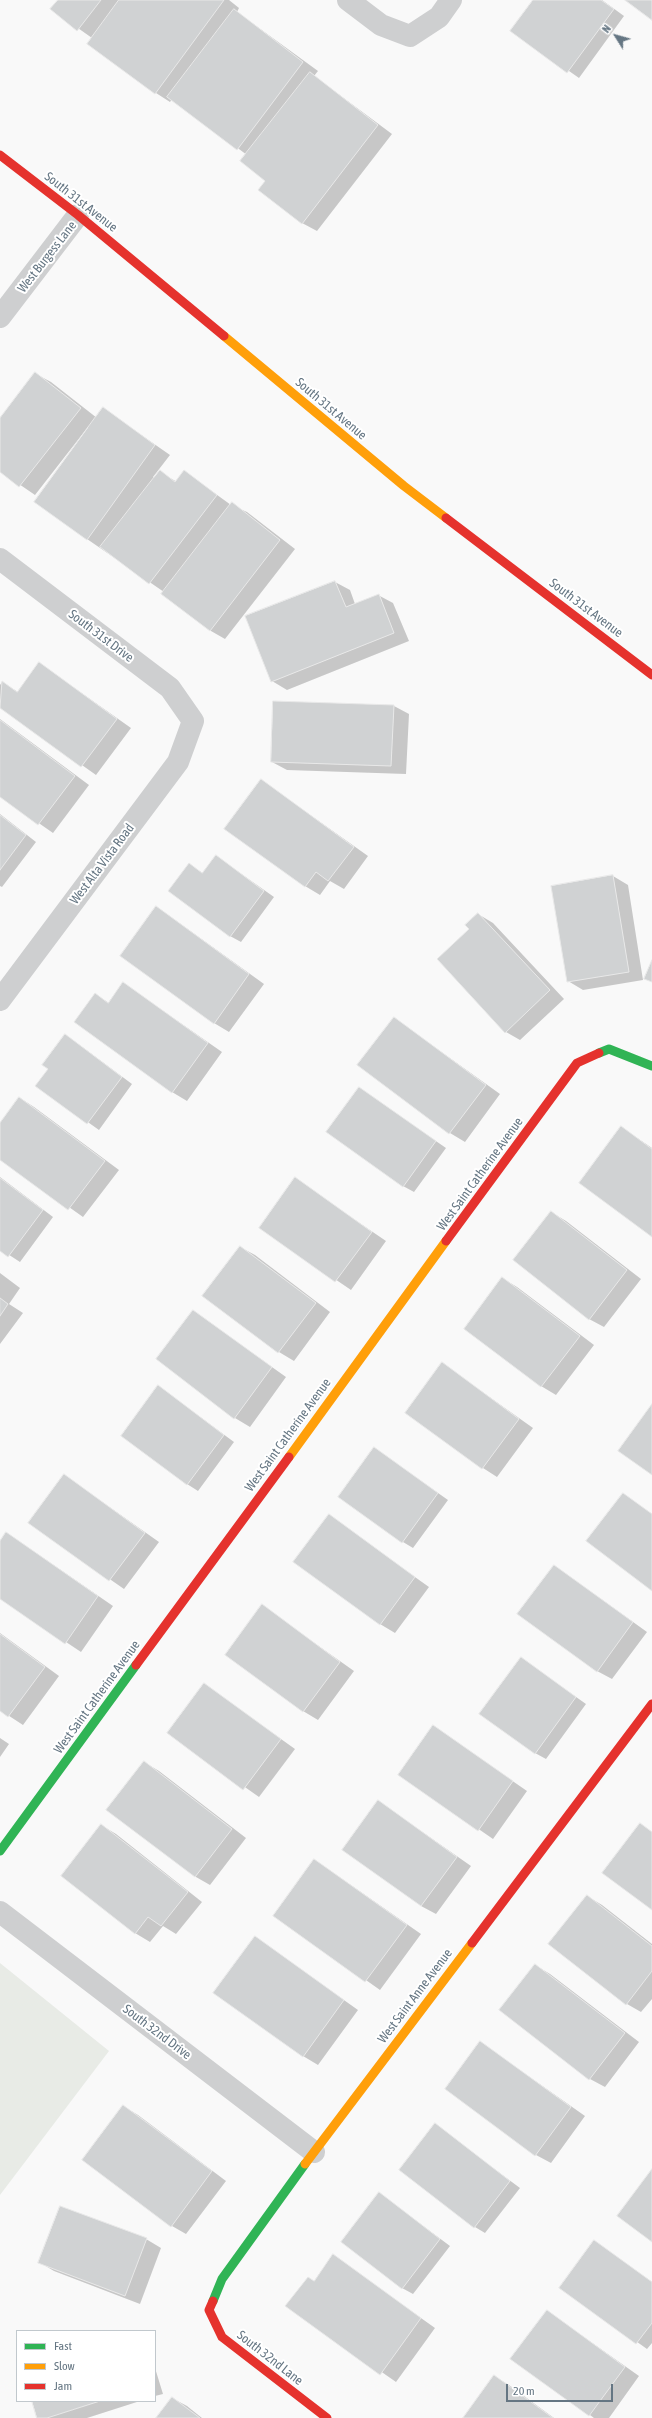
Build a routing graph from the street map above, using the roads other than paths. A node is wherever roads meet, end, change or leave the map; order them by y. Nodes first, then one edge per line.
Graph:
1 (348, 0) edge
2 (451, 0) edge
3 (0, 155) edge
4 (78, 215) junction
5 (0, 317) edge
6 (0, 559) edge
7 (652, 674) edge
8 (193, 721) joint
9 (0, 1000) edge
10 (652, 1066) edge
11 (652, 1704) edge
12 (0, 1851) edge
13 (0, 1912) edge
14 (314, 2152) junction
15 (209, 2310) joint
16 (327, 2418) edge

1 - 2 street
3 - 4 street, South 31st Avenue
4 - 5 street, West Burgess Lane
4 - 7 street, South 31st Avenue
6 - 8 street, South 31st Drive
8 - 9 street, West Alta Vista Road
10 - 12 street, West Saint Catherine Avenue
11 - 14 street, West Saint Anne Avenue
13 - 14 street, South 32nd Drive
14 - 15 street, West Saint Anne Avenue
15 - 16 street, South 32nd Lane

